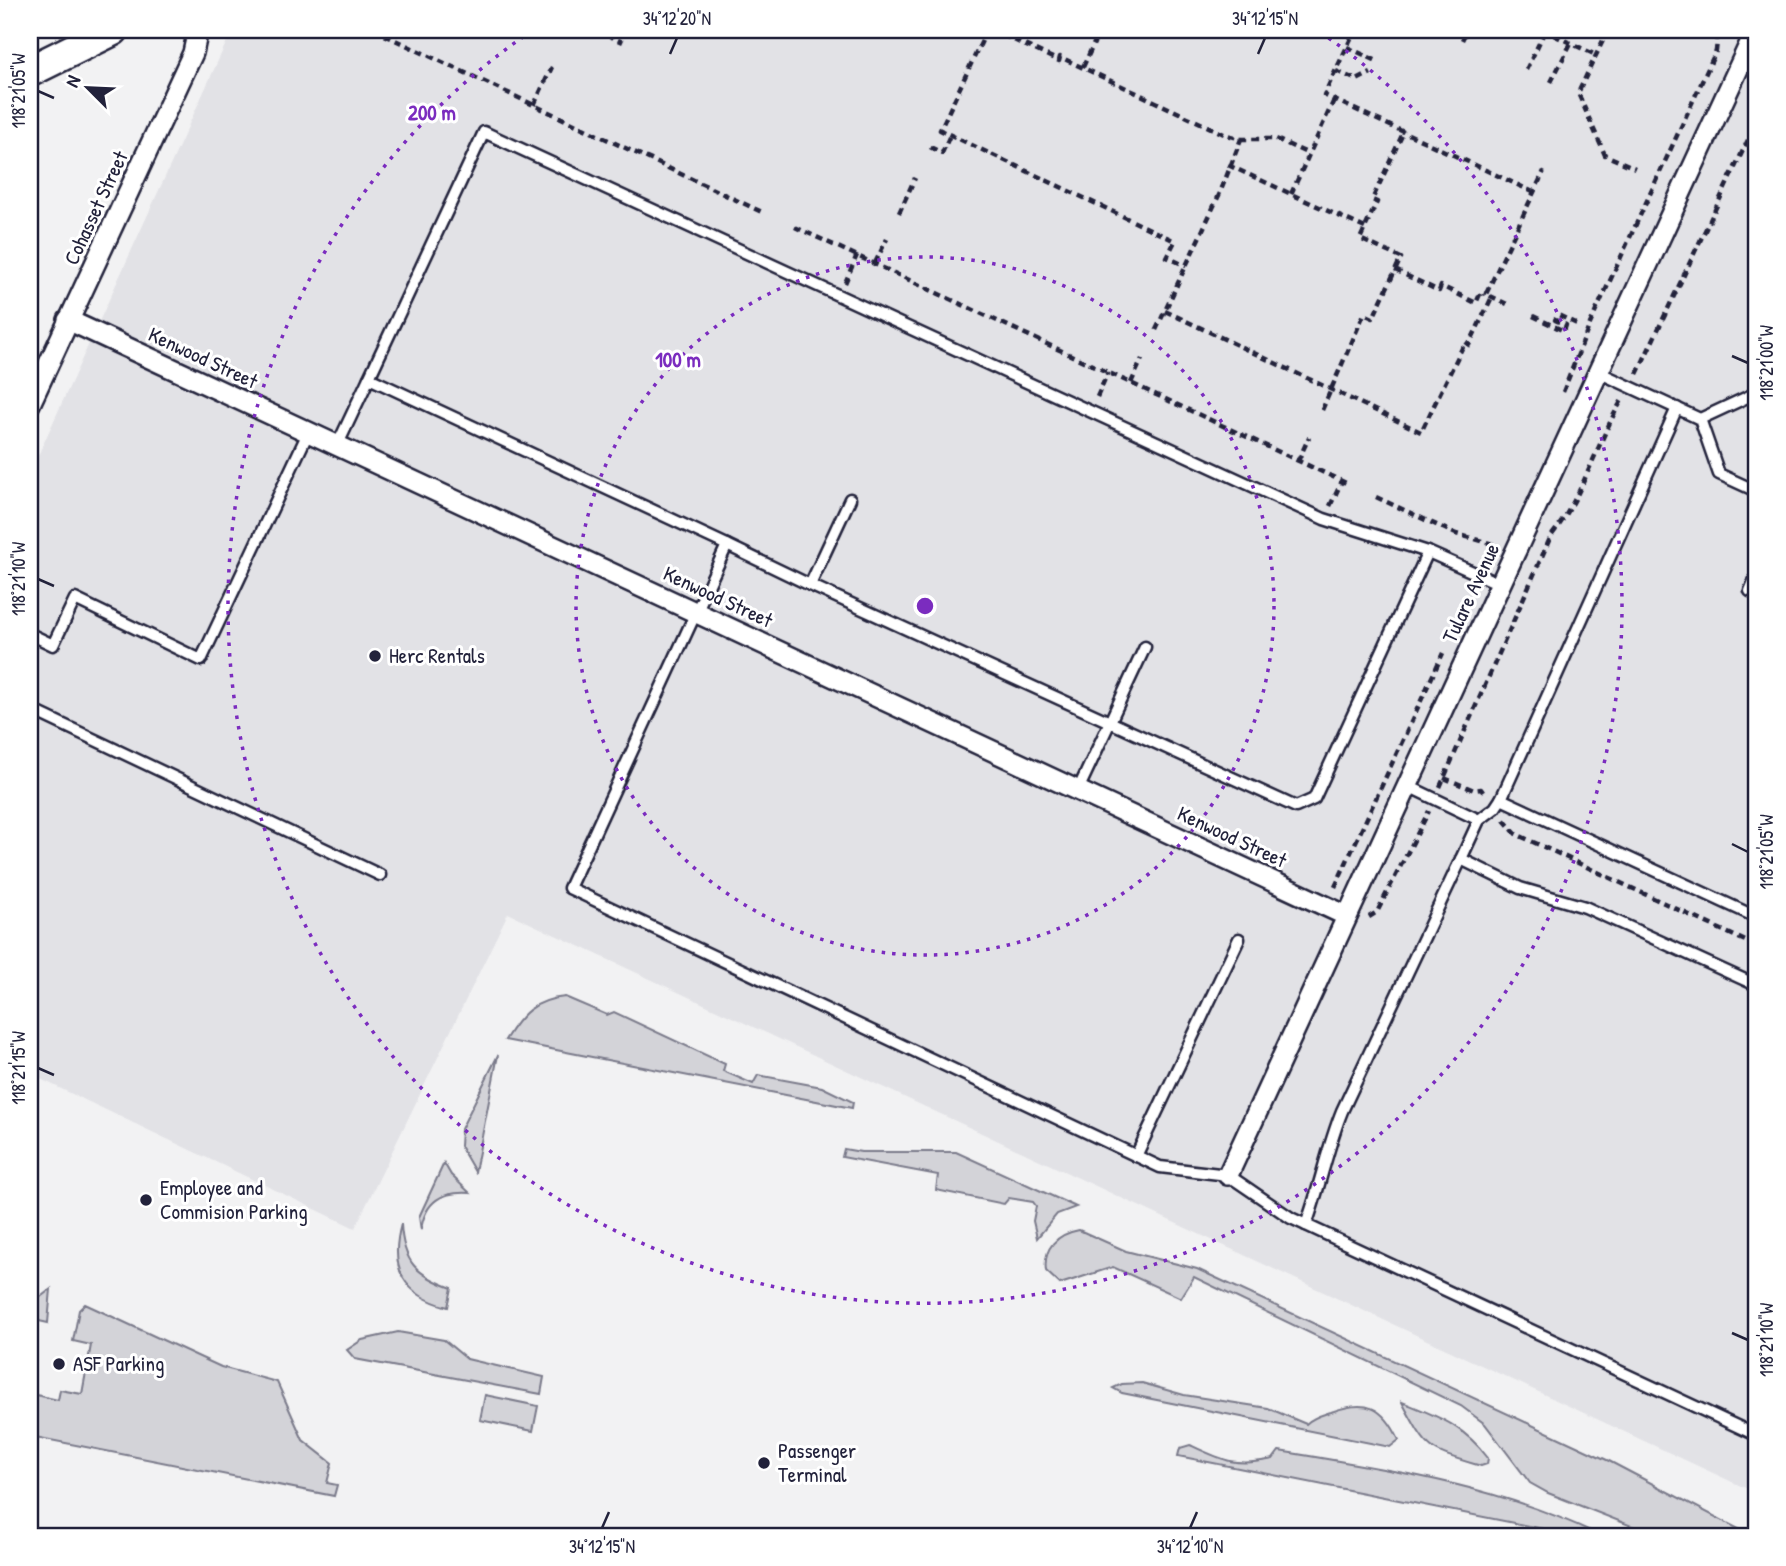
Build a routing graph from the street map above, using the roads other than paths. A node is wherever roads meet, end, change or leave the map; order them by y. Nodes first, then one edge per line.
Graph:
1 (113, 30) edge
2 (194, 30) edge
3 (1756, 30) edge
4 (30, 71) edge
5 (68, 320) junction
6 (1598, 372) junction
7 (369, 378) junction
8 (1756, 393) edge
9 (30, 404) edge
10 (1676, 408) junction
11 (1700, 419) junction
12 (308, 433) junction
13 (337, 446) junction
14 (1756, 491) edge
15 (850, 499) dead end
16 (727, 545) junction
17 (1428, 552) junction
18 (1756, 577) edge
19 (1500, 584) junction
20 (810, 585) junction
21 (1750, 591) dead end
22 (696, 612) junction
23 (30, 634) edge
24 (1145, 646) dead end
25 (30, 709) edge
26 (1110, 721) junction
27 (1408, 786) junction
28 (1078, 790) junction
29 (1501, 799) junction
30 (1479, 820) junction
31 (1461, 859) junction
32 (380, 875) dead end
33 (1348, 916) junction
34 (1756, 917) edge
35 (1239, 939) dead end
36 (1756, 985) edge
37 (1136, 1156) junction
38 (1228, 1175) junction
39 (1306, 1225) junction
40 (1756, 1435) edge

1 - 4 main road
2 - 5 street, Cohasset Street
3 - 6 street, Tulare Avenue
5 - 9 street, Cohasset Street
5 - 12 street, Kenwood Street
6 - 10 lane
6 - 19 street, Tulare Avenue
7 - 13 lane
7 - 16 lane
7 - 17 lane
8 - 11 lane
10 - 11 lane
10 - 29 lane
11 - 14 lane
12 - 13 street, Kenwood Street
12 - 23 lane
13 - 22 street, Kenwood Street
15 - 20 lane
16 - 20 lane
16 - 22 lane
17 - 19 lane
17 - 26 lane
18 - 21 lane
19 - 27 street, Tulare Avenue
20 - 26 lane
22 - 28 street, Kenwood Street
22 - 37 lane
24 - 26 lane
25 - 32 lane
26 - 28 lane
27 - 30 lane
27 - 33 street, Tulare Avenue
28 - 33 street, Kenwood Street
29 - 30 lane
29 - 34 lane
30 - 31 lane
31 - 36 lane
31 - 39 lane
33 - 38 street, Tulare Avenue
35 - 37 lane
37 - 38 lane
38 - 39 lane
39 - 40 lane

